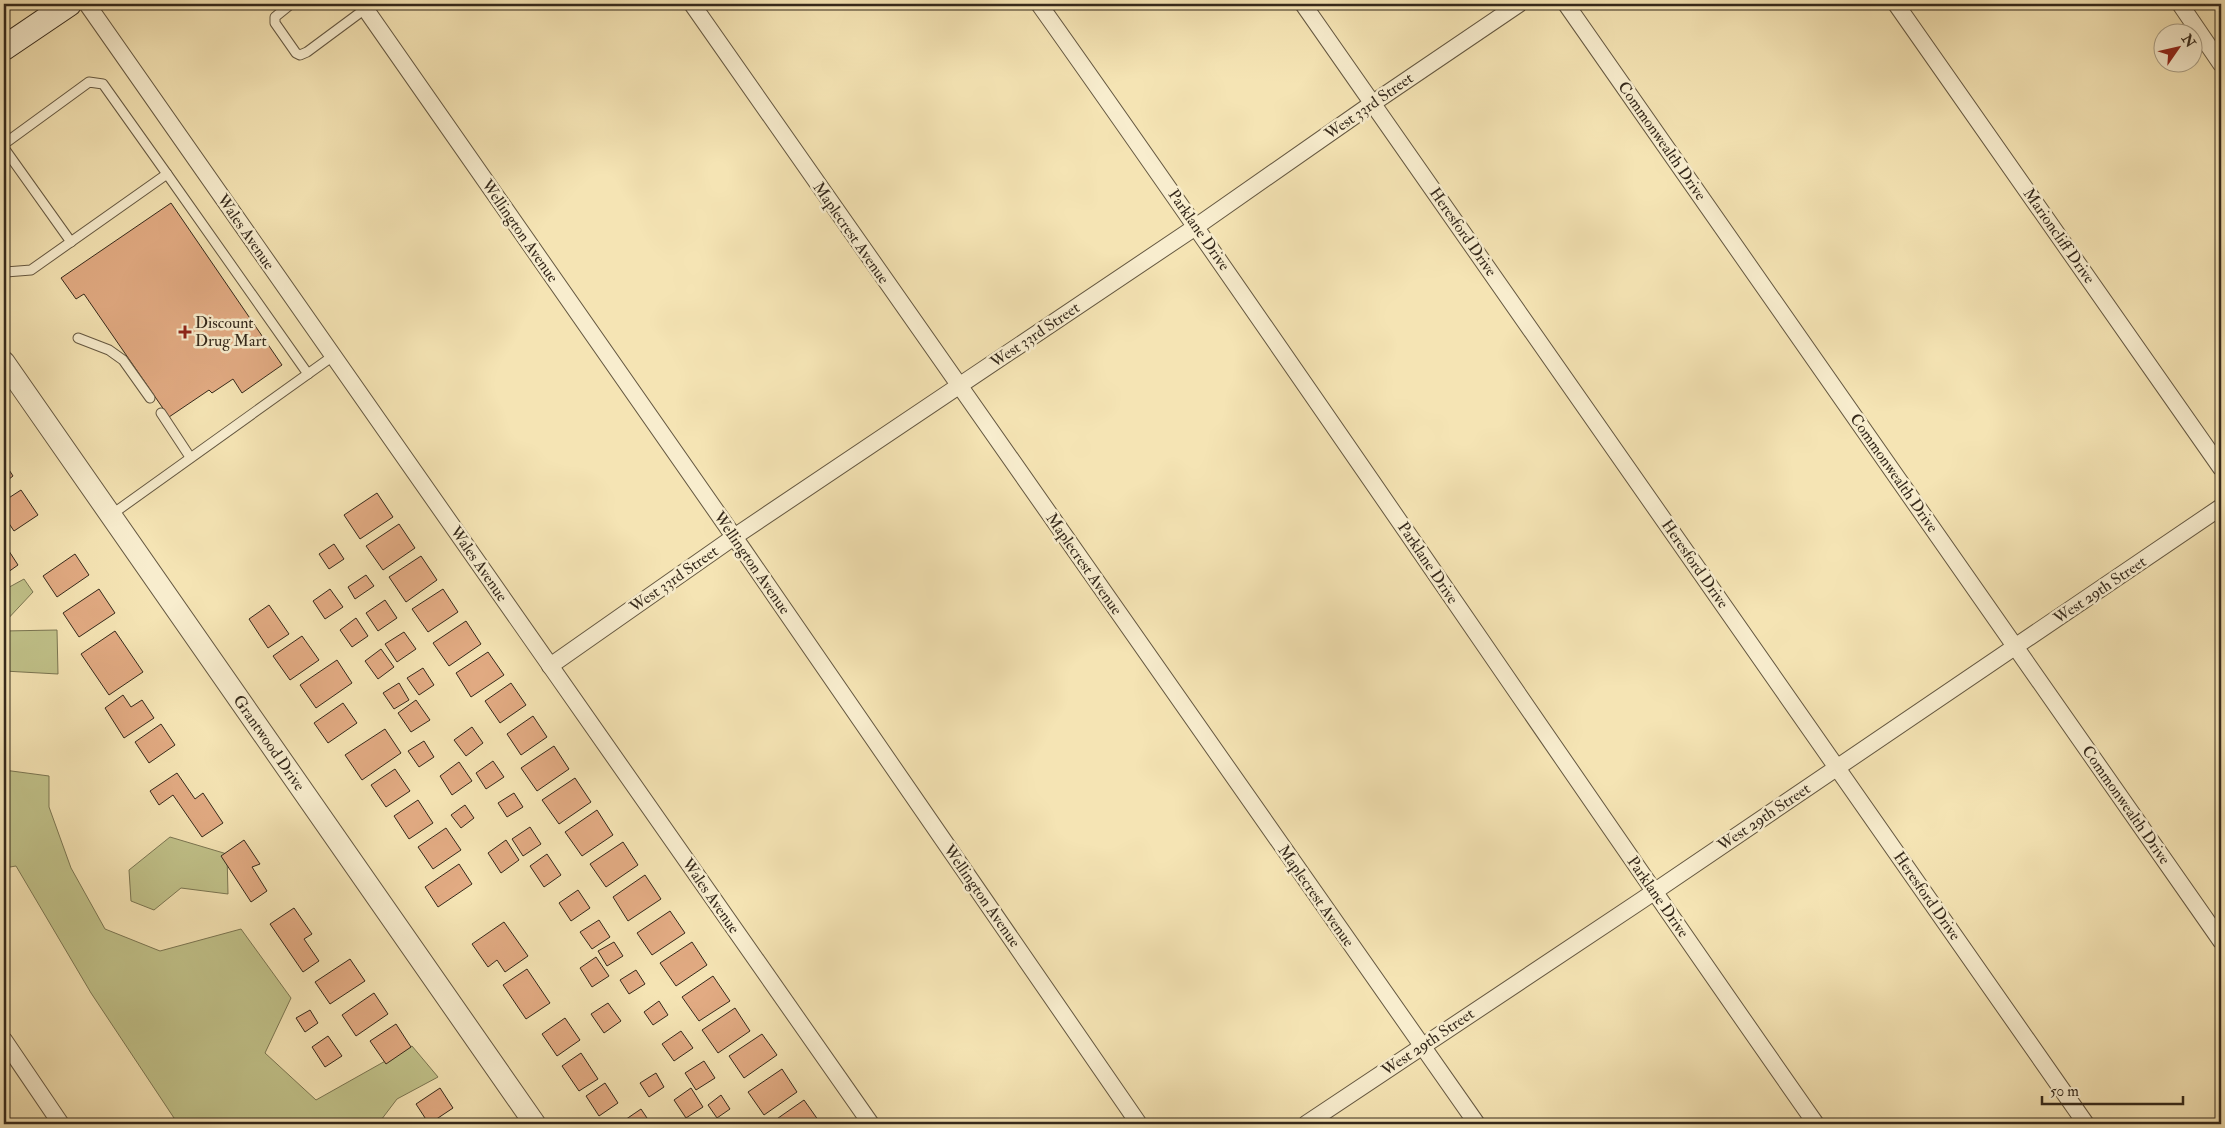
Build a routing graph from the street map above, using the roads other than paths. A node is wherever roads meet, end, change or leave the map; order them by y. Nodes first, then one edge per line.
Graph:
1 (86, 4) edge
2 (291, 4) edge
3 (692, 4) edge
4 (1039, 4) edge
5 (1304, 4) edge
6 (1519, 4) edge
7 (1566, 4) edge
8 (1896, 4) edge
9 (2180, 4) edge
10 (62, 6) edge
11 (364, 6) edge
12 (4, 48) edge
13 (2221, 64) edge
14 (1373, 102) junction
15 (4, 144) edge
16 (4, 148) edge
17 (167, 174) junction
18 (1197, 226) junction
19 (70, 242) junction
20 (4, 268) edge
21 (78, 338) dead end
22 (333, 356) junction
23 (4, 362) edge
24 (308, 374) junction
25 (958, 386) junction
26 (150, 398) dead end
27 (161, 413) dead end
28 (190, 458) junction
29 (2221, 468) edge
30 (2221, 507) edge
31 (111, 515) junction
32 (734, 537) junction
33 (2016, 648) junction
34 (550, 666) junction
35 (1838, 768) junction
36 (1653, 892) junction
37 (2221, 941) edge
38 (4, 1040) edge
39 (1422, 1046) junction
40 (61, 1124) edge
41 (534, 1124) edge
42 (872, 1124) edge
43 (1139, 1124) edge
44 (1306, 1124) edge
45 (1476, 1124) edge
46 (1816, 1124) edge
47 (2086, 1124) edge

1 - 22 street, Wales Avenue
2 - 11 lane
3 - 25 street, Maplecrest Avenue
4 - 18 street, Parklane Drive
5 - 14 street, Heresford Drive
6 - 14 street, West 33rd Street
7 - 33 street, Commonwealth Drive
8 - 29 street, Marioncliff Drive
9 - 13 street
10 - 12 main road
11 - 32 street, Wellington Avenue
14 - 18 street, West 33rd Street
14 - 35 street, Heresford Drive
15 - 17 lane
16 - 19 lane
17 - 19 lane
17 - 24 lane
18 - 25 street, West 33rd Street
18 - 36 street, Parklane Drive
19 - 20 lane
21 - 26 lane
22 - 24 lane
22 - 34 street, Wales Avenue
23 - 31 street, Grantwood Drive
24 - 28 lane
25 - 32 street, West 33rd Street
25 - 39 street, Maplecrest Avenue
27 - 28 lane
28 - 31 lane
30 - 33 street, West 29th Street
31 - 41 street, Grantwood Drive
32 - 34 street, West 33rd Street
32 - 43 street, Wellington Avenue
33 - 35 street, West 29th Street
33 - 37 street, Commonwealth Drive
34 - 42 street, Wales Avenue
35 - 36 street, West 29th Street
35 - 47 street, Heresford Drive
36 - 39 street, West 29th Street
36 - 46 street, Parklane Drive
38 - 40 street
39 - 44 street, West 29th Street
39 - 45 street, Maplecrest Avenue

